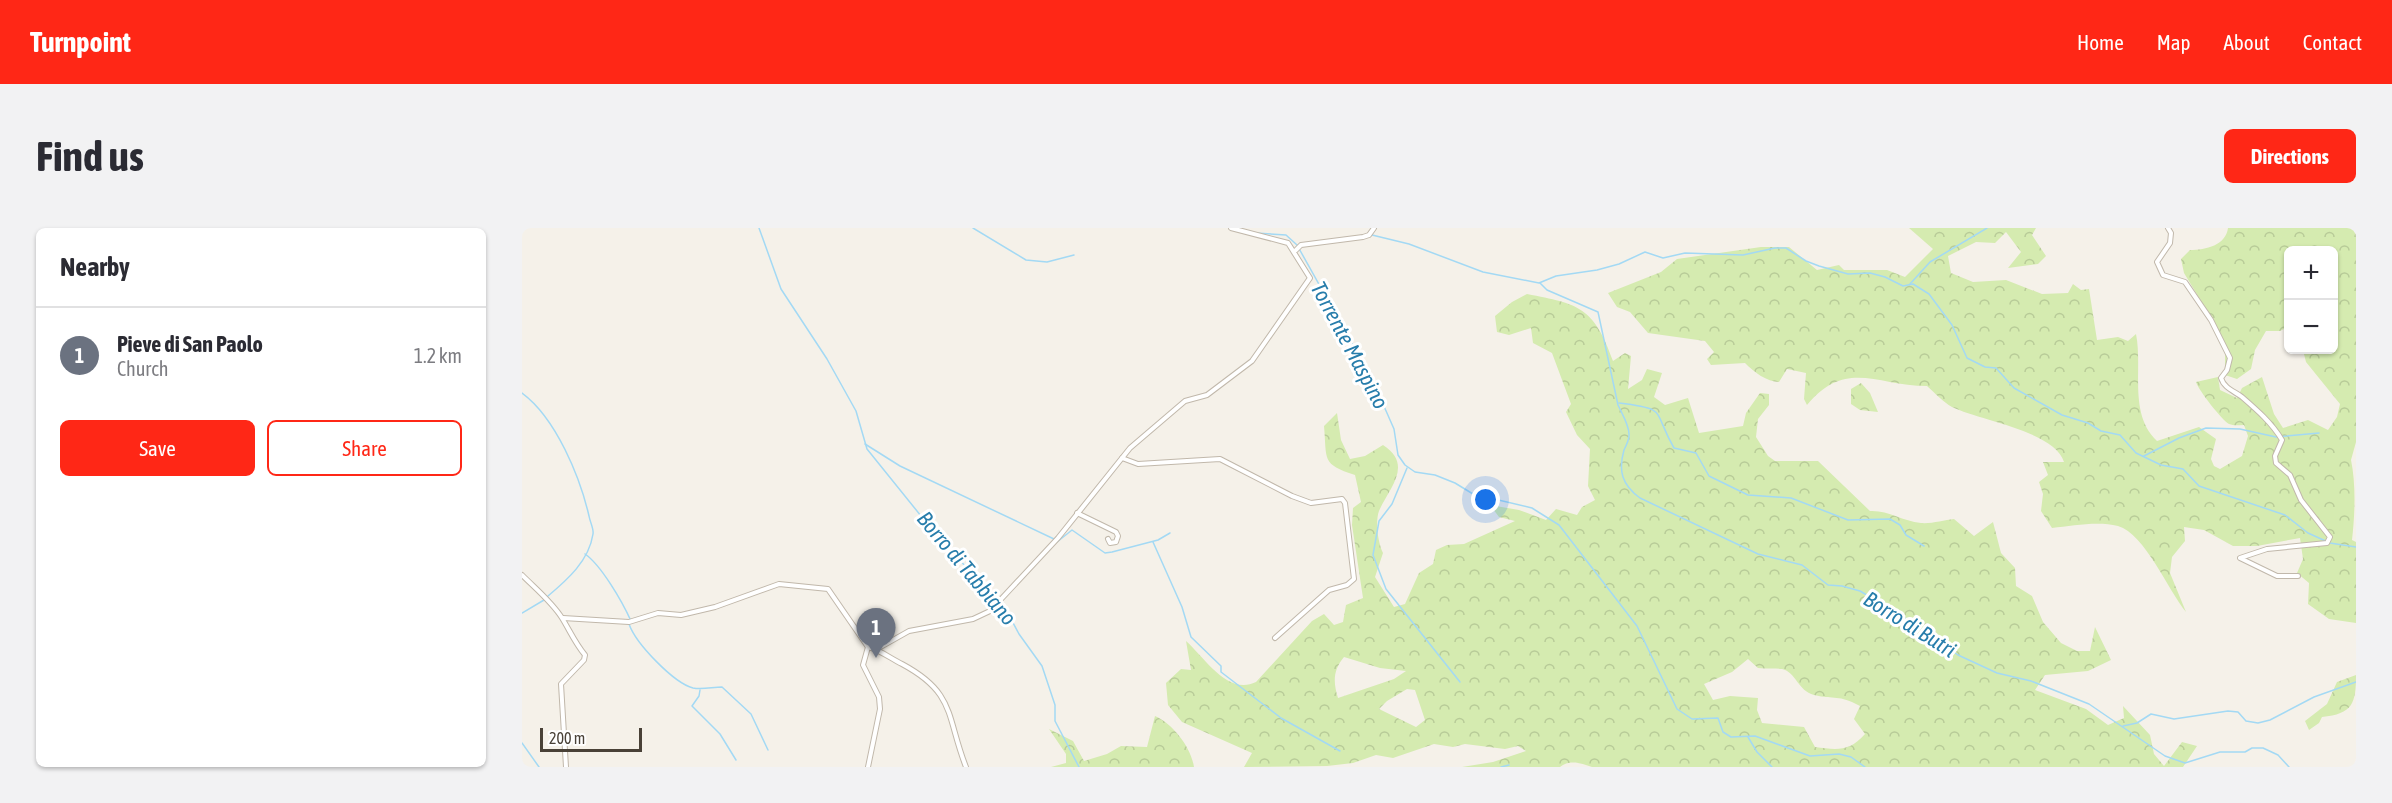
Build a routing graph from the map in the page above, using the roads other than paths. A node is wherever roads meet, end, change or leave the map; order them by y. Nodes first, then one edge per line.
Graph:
1 (1231, 228) edge
2 (1374, 228) edge
3 (2168, 228) edge
4 (1296, 250) junction
5 (1122, 458) junction
6 (1077, 513) junction
7 (1108, 539) dead end
8 (522, 575) edge
9 (2298, 576) dead end
10 (562, 618) junction
11 (1275, 638) dead end
12 (868, 647) junction
13 (877, 649) junction
14 (566, 767) edge
15 (868, 767) edge
16 (966, 767) edge

1 - 4 street
2 - 4 street
3 - 9 street
4 - 5 street
5 - 6 street
5 - 11 street
6 - 7 street
6 - 13 street
8 - 10 street
10 - 12 street
10 - 14 street
12 - 13 street
12 - 15 street
13 - 16 street

